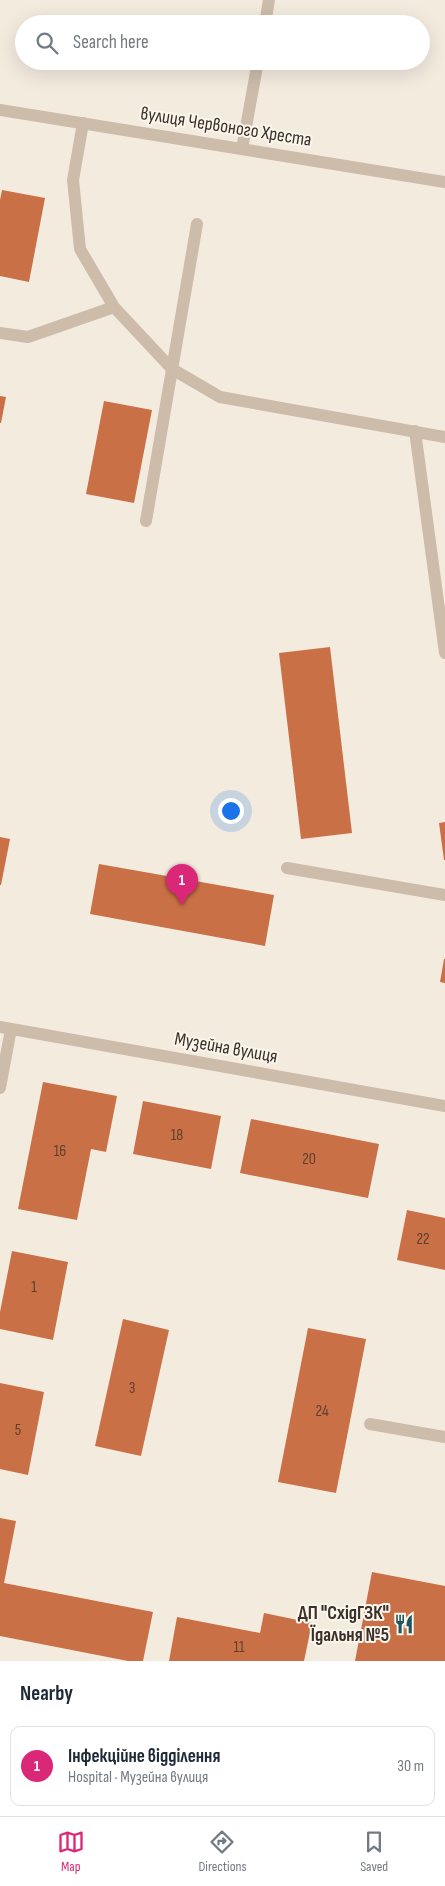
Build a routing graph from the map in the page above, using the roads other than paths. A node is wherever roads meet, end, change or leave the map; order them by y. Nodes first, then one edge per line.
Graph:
1 (269, 0) edge
2 (266, 15) edge
3 (256, 70) edge
4 (0, 110) edge
5 (83, 123) junction
6 (242, 149) junction
7 (445, 182) edge
8 (196, 224) dead end
9 (114, 307) junction
10 (0, 333) edge
11 (172, 368) junction
12 (415, 431) junction
13 (445, 437) edge
14 (146, 521) dead end
15 (445, 653) edge
16 (287, 868) dead end
17 (445, 894) edge
18 (5, 1028) edge
19 (0, 1088) edge
20 (445, 1106) edge
21 (370, 1424) dead end
22 (445, 1437) edge

1 - 2 street
3 - 6 street
4 - 5 street, вулиця Червоного Хреста
5 - 6 street, вулиця Червоного Хреста
5 - 9 street
6 - 7 street, вулиця Червоного Хреста
8 - 11 street
9 - 10 street
9 - 11 street
11 - 12 street
11 - 14 street
12 - 13 street
12 - 15 street
16 - 17 street
18 - 19 street
18 - 20 street, Музейна вулиця
21 - 22 street

